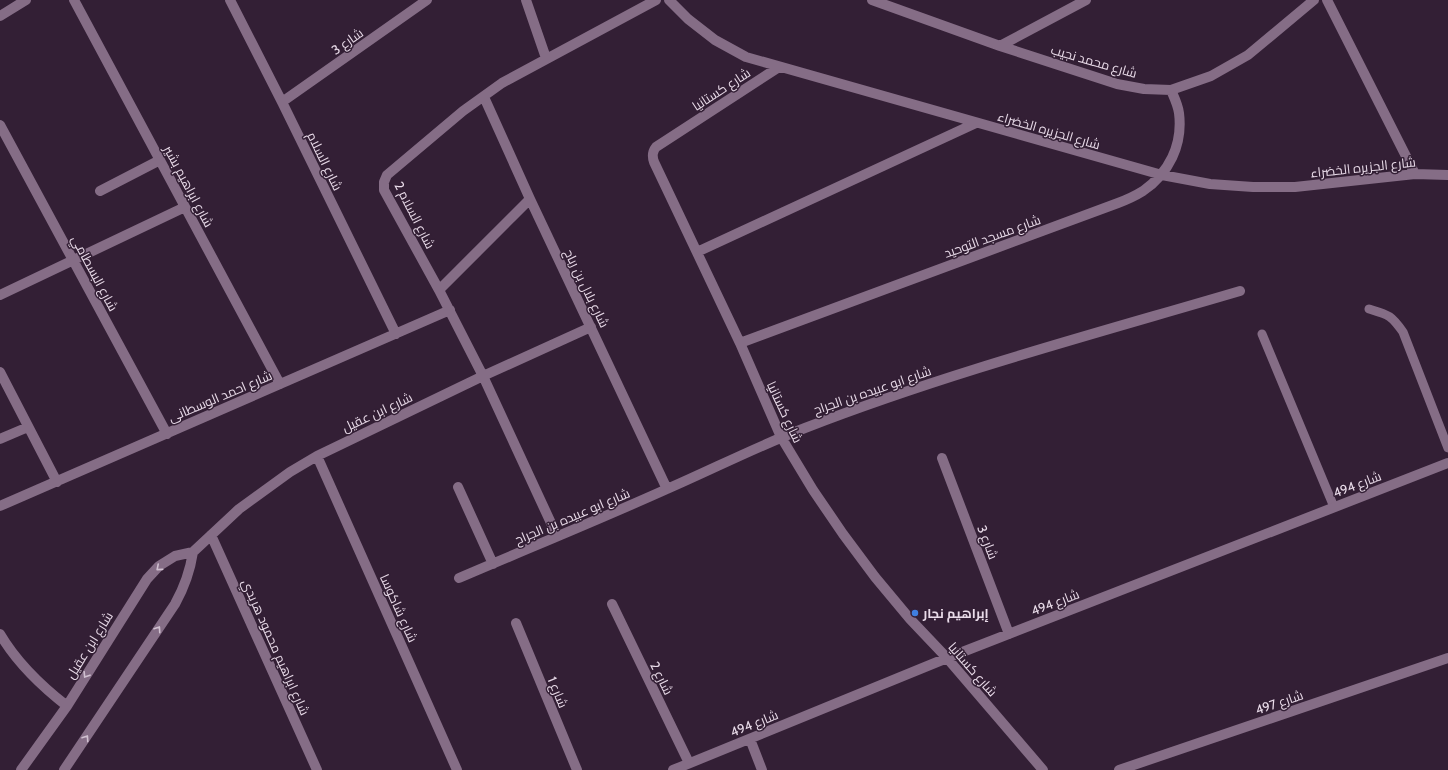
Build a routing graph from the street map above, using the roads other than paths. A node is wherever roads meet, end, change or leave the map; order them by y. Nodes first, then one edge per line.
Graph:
1 (26, 0) edge
2 (74, 0) edge
3 (230, 0) edge
4 (427, 0) edge
5 (526, 0) edge
6 (656, 0) edge
7 (669, 0) edge
8 (872, 0) edge
9 (1086, 0) edge
10 (1314, 0) edge
11 (1327, 0) edge
12 (0, 16) edge
13 (1000, 46) junction
14 (546, 58) junction
15 (779, 67) junction
16 (1171, 90) junction
17 (484, 97) junction
18 (282, 102) junction
19 (976, 123) junction
20 (0, 124) edge
21 (160, 160) junction
22 (1415, 174) junction
23 (1162, 175) junction
24 (1448, 175) edge
25 (100, 191) dead end
26 (530, 199) junction
27 (185, 207) junction
28 (697, 252) junction
29 (74, 261) junction
30 (439, 290) junction
31 (1240, 291) dead end
32 (0, 295) edge
33 (450, 310) junction
34 (1369, 310) dead end
35 (591, 327) junction
36 (396, 334) junction
37 (1262, 334) dead end
38 (740, 343) junction
39 (0, 372) edge
40 (483, 376) junction
41 (280, 384) junction
42 (28, 427) junction
43 (167, 434) junction
44 (781, 437) junction
45 (0, 439) edge
46 (1448, 448) edge
47 (317, 456) junction
48 (942, 458) dead end
49 (1448, 463) edge
50 (57, 482) junction
51 (458, 487) dead end
52 (667, 489) junction
53 (0, 506) edge
54 (1334, 507) junction
55 (211, 535) junction
56 (557, 536) junction
57 (193, 552) junction
58 (493, 564) junction
59 (459, 578) dead end
60 (612, 604) dead end
61 (516, 623) dead end
62 (0, 634) edge
63 (1009, 634) junction
64 (947, 658) junction
65 (1448, 658) edge
66 (67, 706) junction
67 (750, 738) junction
68 (689, 763) junction
69 (21, 770) edge
70 (64, 770) edge
71 (317, 770) edge
72 (457, 770) edge
73 (577, 770) edge
74 (673, 770) edge
75 (762, 770) edge
76 (1043, 770) edge
77 (1119, 770) edge

1 - 12 street
2 - 21 street, شارع ابراهيم بشير
3 - 18 street, شارع السلام
4 - 18 street, شارع 3
5 - 14 street
6 - 14 street, شارع السلام 2
7 - 15 street, شارع الجزيره الخضراء
8 - 13 street, شارع محمد نجيب
9 - 13 street
10 - 16 street, شارع محمد نجيب
11 - 22 street
13 - 16 street, شارع محمد نجيب
14 - 17 street, شارع السلام 2
15 - 19 street, شارع الجزيره الخضراء
15 - 28 street, شارع كستانيا
16 - 23 street, شارع مسجد التوحيد
17 - 26 street, شارع بلال بن رباح
17 - 30 street, شارع السلام 2
18 - 36 street, شارع السلام
19 - 23 street, شارع الجزيره الخضراء
19 - 28 street
20 - 29 street, شارع البسطامي
21 - 25 street
21 - 27 street, شارع ابراهيم بشير
22 - 23 street, شارع الجزيره الخضراء
22 - 24 street, شارع الجزيره الخضراء
23 - 38 street, شارع مسجد التوحيد
26 - 30 street
26 - 35 street, شارع بلال بن رباح
27 - 29 street
27 - 41 street, شارع ابراهيم بشير
28 - 38 street, شارع كستانيا
29 - 32 street
29 - 43 street, شارع البسطامي
30 - 33 street, شارع السلام 2
31 - 44 street, شارع ابو عبيده بن الجراح
33 - 36 street, شارع احمد الوسطانى
33 - 40 street, شارع السلام 2
34 - 46 lane
35 - 40 street, شارع ابن عقيل
35 - 52 street, شارع بلال بن رباح
36 - 41 street, شارع احمد الوسطانى
37 - 54 lane
38 - 44 street, شارع كستانيا
39 - 42 street
40 - 47 street, شارع ابن عقيل
40 - 56 street, شارع السلام 2
41 - 43 street, شارع احمد الوسطانى
42 - 45 street
42 - 50 street
43 - 50 street, شارع احمد الوسطانى
44 - 52 street, شارع ابو عبيده بن الجراح
44 - 64 street, شارع كستانيا
47 - 55 street, شارع ابن عقيل
47 - 72 street, شارع شاكوسا
48 - 63 street, شارع 3
49 - 54 street, شارع 494
50 - 53 street, شارع احمد الوسطانى
51 - 58 street
52 - 56 street, شارع ابو عبيده بن الجراح
54 - 63 street, شارع 494
55 - 57 street, شارع ابن عقيل
55 - 71 street, شارع ابراهيم محمود هريدي
56 - 58 street, شارع ابو عبيده بن الجراح
57 -> 66 street, شارع ابن عقيل
70 -> 57 street
58 - 59 street, شارع ابو عبيده بن الجراح
60 - 68 street, شارع 2
61 - 73 street, شارع 1
62 - 66 street
63 - 64 street, شارع 494
64 - 67 street, شارع 494
64 - 76 street, شارع كستانيا
65 - 77 street, شارع 497
66 - 69 street, شارع ابن عقيل
67 - 68 street, شارع 494
67 - 75 street
68 - 74 street, شارع 494

